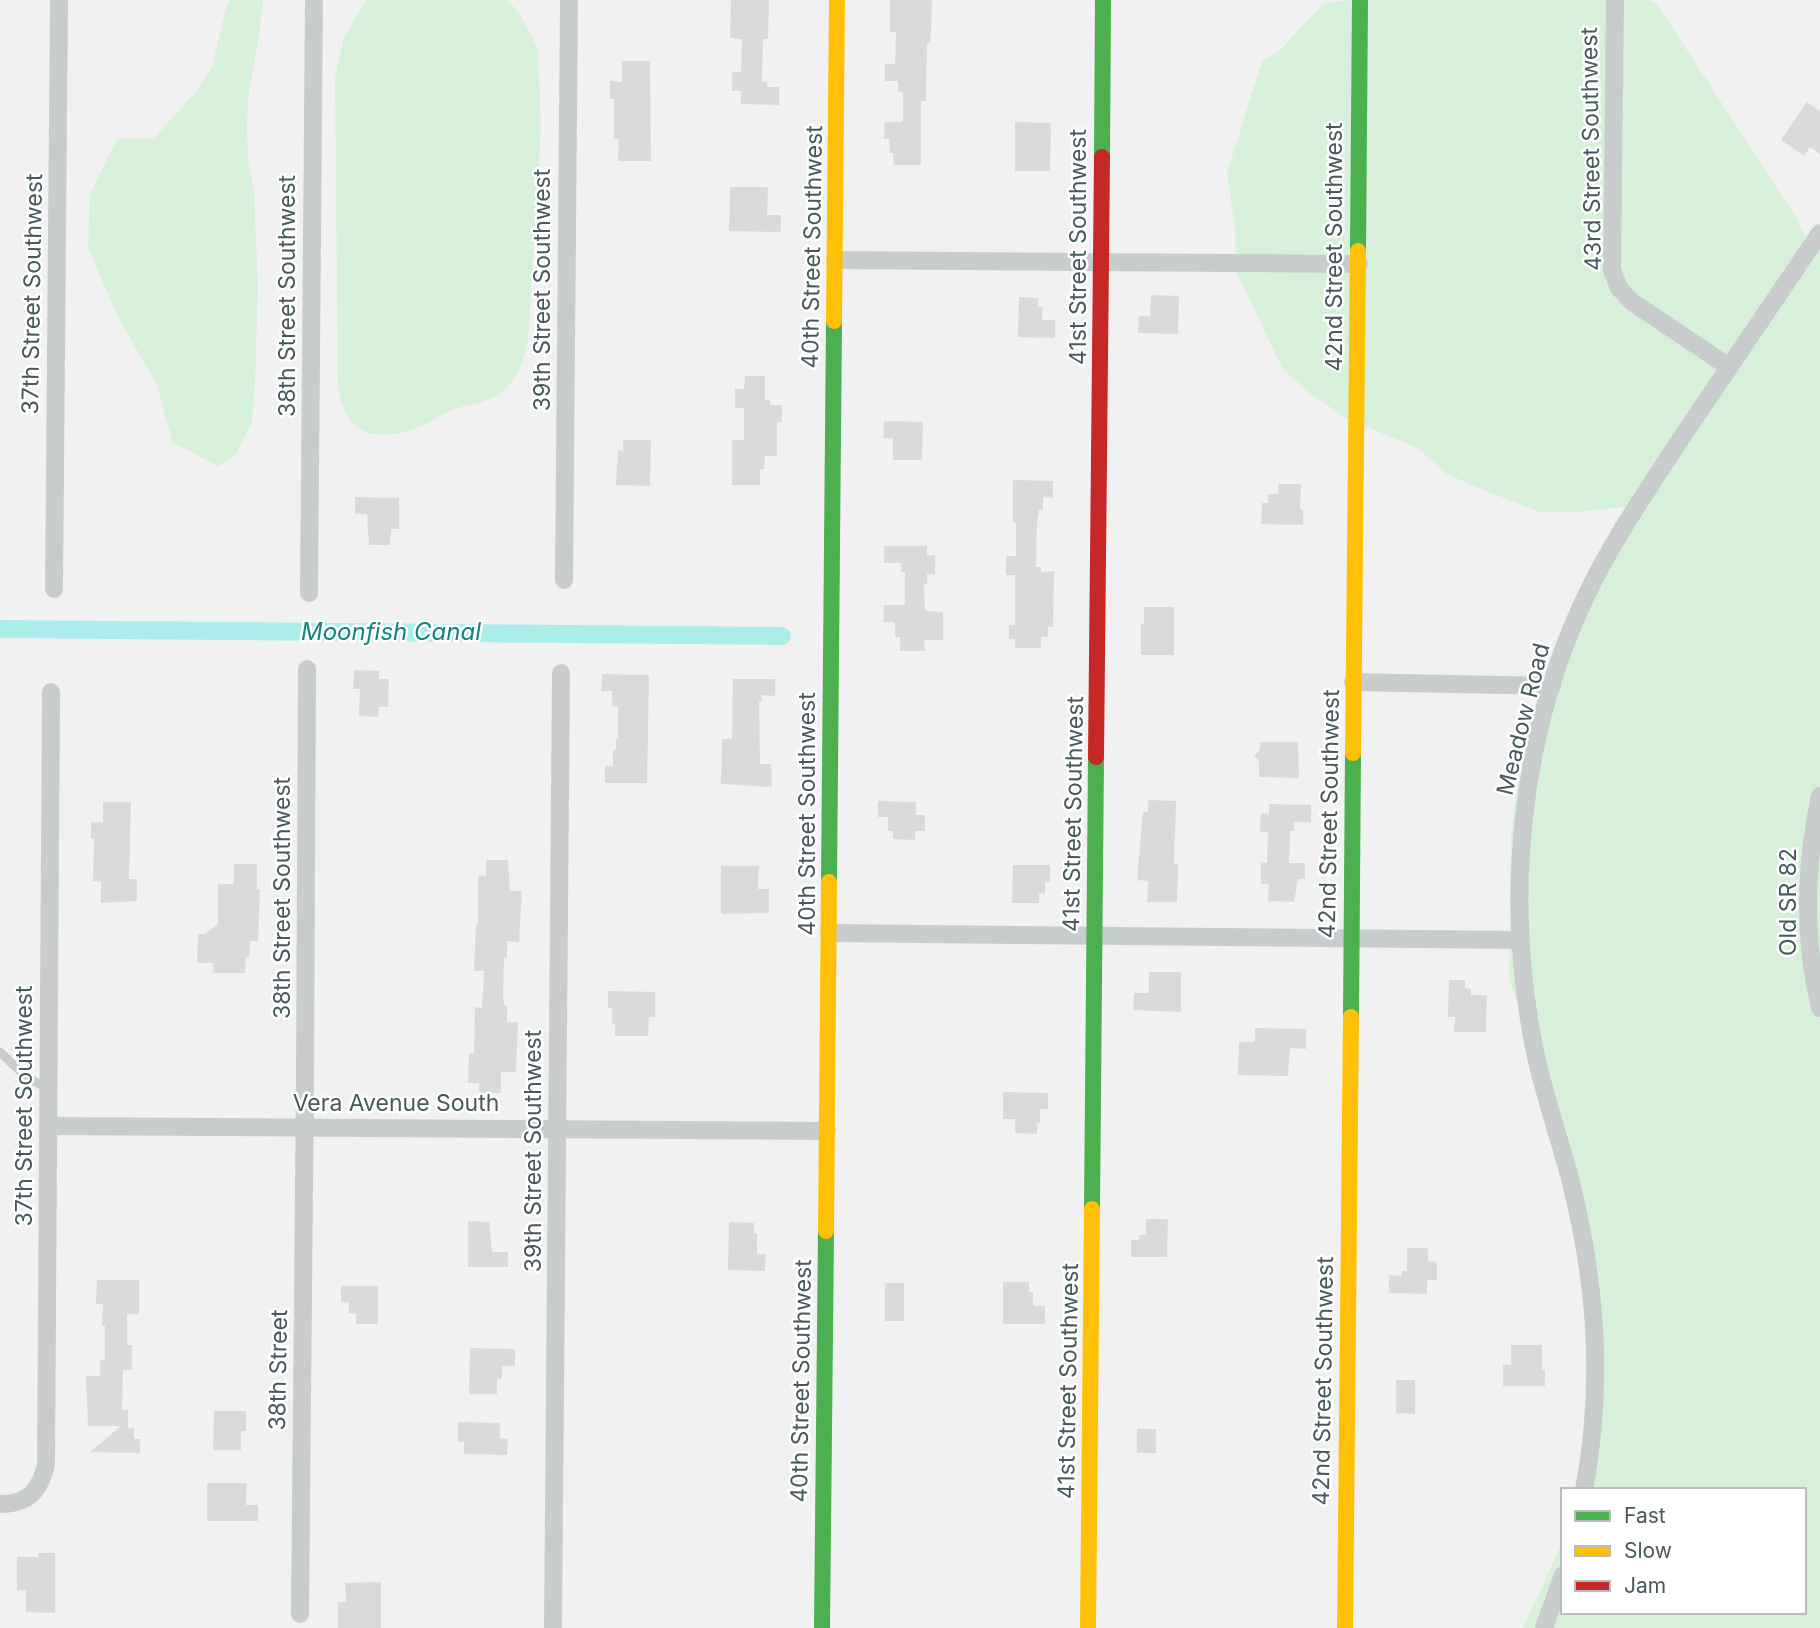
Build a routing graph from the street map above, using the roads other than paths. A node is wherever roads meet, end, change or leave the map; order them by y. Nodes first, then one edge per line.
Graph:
1 (59, 0) edge
2 (314, 0) edge
3 (569, 0) edge
4 (837, 0) edge
5 (1103, 0) edge
6 (1360, 0) edge
7 (1615, 0) edge
8 (1820, 233) edge
9 (835, 260) junction
10 (1100, 262) junction
11 (1359, 264) junction
12 (1729, 367) junction
13 (564, 580) dead end
14 (54, 589) dead end
15 (309, 593) dead end
16 (307, 669) dead end
17 (561, 674) dead end
18 (1353, 682) junction
19 (1552, 686) junction
20 (51, 692) dead end
21 (1820, 796) edge
22 (829, 933) junction
23 (1095, 936) junction
24 (1350, 938) junction
25 (1520, 940) junction
26 (1820, 1008) edge
27 (0, 1052) edge
28 (48, 1088) junction
29 (48, 1126) junction
30 (303, 1127) junction
31 (557, 1129) junction
32 (827, 1131) junction
33 (1584, 1488) edge
34 (6, 1504) edge
35 (1561, 1580) edge
36 (300, 1614) dead end
37 (553, 1628) edge
38 (822, 1628) edge
39 (1088, 1628) edge
40 (1345, 1628) edge
41 (1544, 1628) edge

1 - 14 street, 37th Street Southwest
2 - 15 street, 38th Street Southwest
3 - 13 street, 39th Street Southwest
4 - 9 street, 40th Street Southwest
5 - 10 street, 41st Street Southwest
6 - 11 street, 42nd Street Southwest
7 - 12 street, 43rd Street Southwest
8 - 12 street, Meadow Road
9 - 10 street
9 - 22 street, 40th Street Southwest
10 - 11 street
10 - 23 street, 41st Street Southwest
11 - 18 street, 42nd Street Southwest
12 - 19 street, Meadow Road
16 - 30 street, 38th Street Southwest
17 - 31 street, 39th Street Southwest
18 - 19 street
18 - 24 street, 42nd Street Southwest
19 - 25 street, Meadow Road
20 - 28 street, 37th Street Southwest
21 - 26 street, Old SR 82
22 - 23 street
22 - 32 street, 40th Street Southwest
23 - 24 street
23 - 39 street, 41st Street Southwest
24 - 25 street
24 - 40 street, 42nd Street Southwest
25 - 33 street, Meadow Road
27 - 28 lane
28 - 29 street, 37th Street Southwest
29 - 30 street, Vera Avenue South
29 - 34 street, 37th Street Southwest
30 - 31 street, Vera Avenue South
30 - 36 street, 38th Street
31 - 32 street, Vera Avenue South
31 - 37 street, 39th Street Southwest
32 - 38 street, 40th Street Southwest
35 - 41 street

